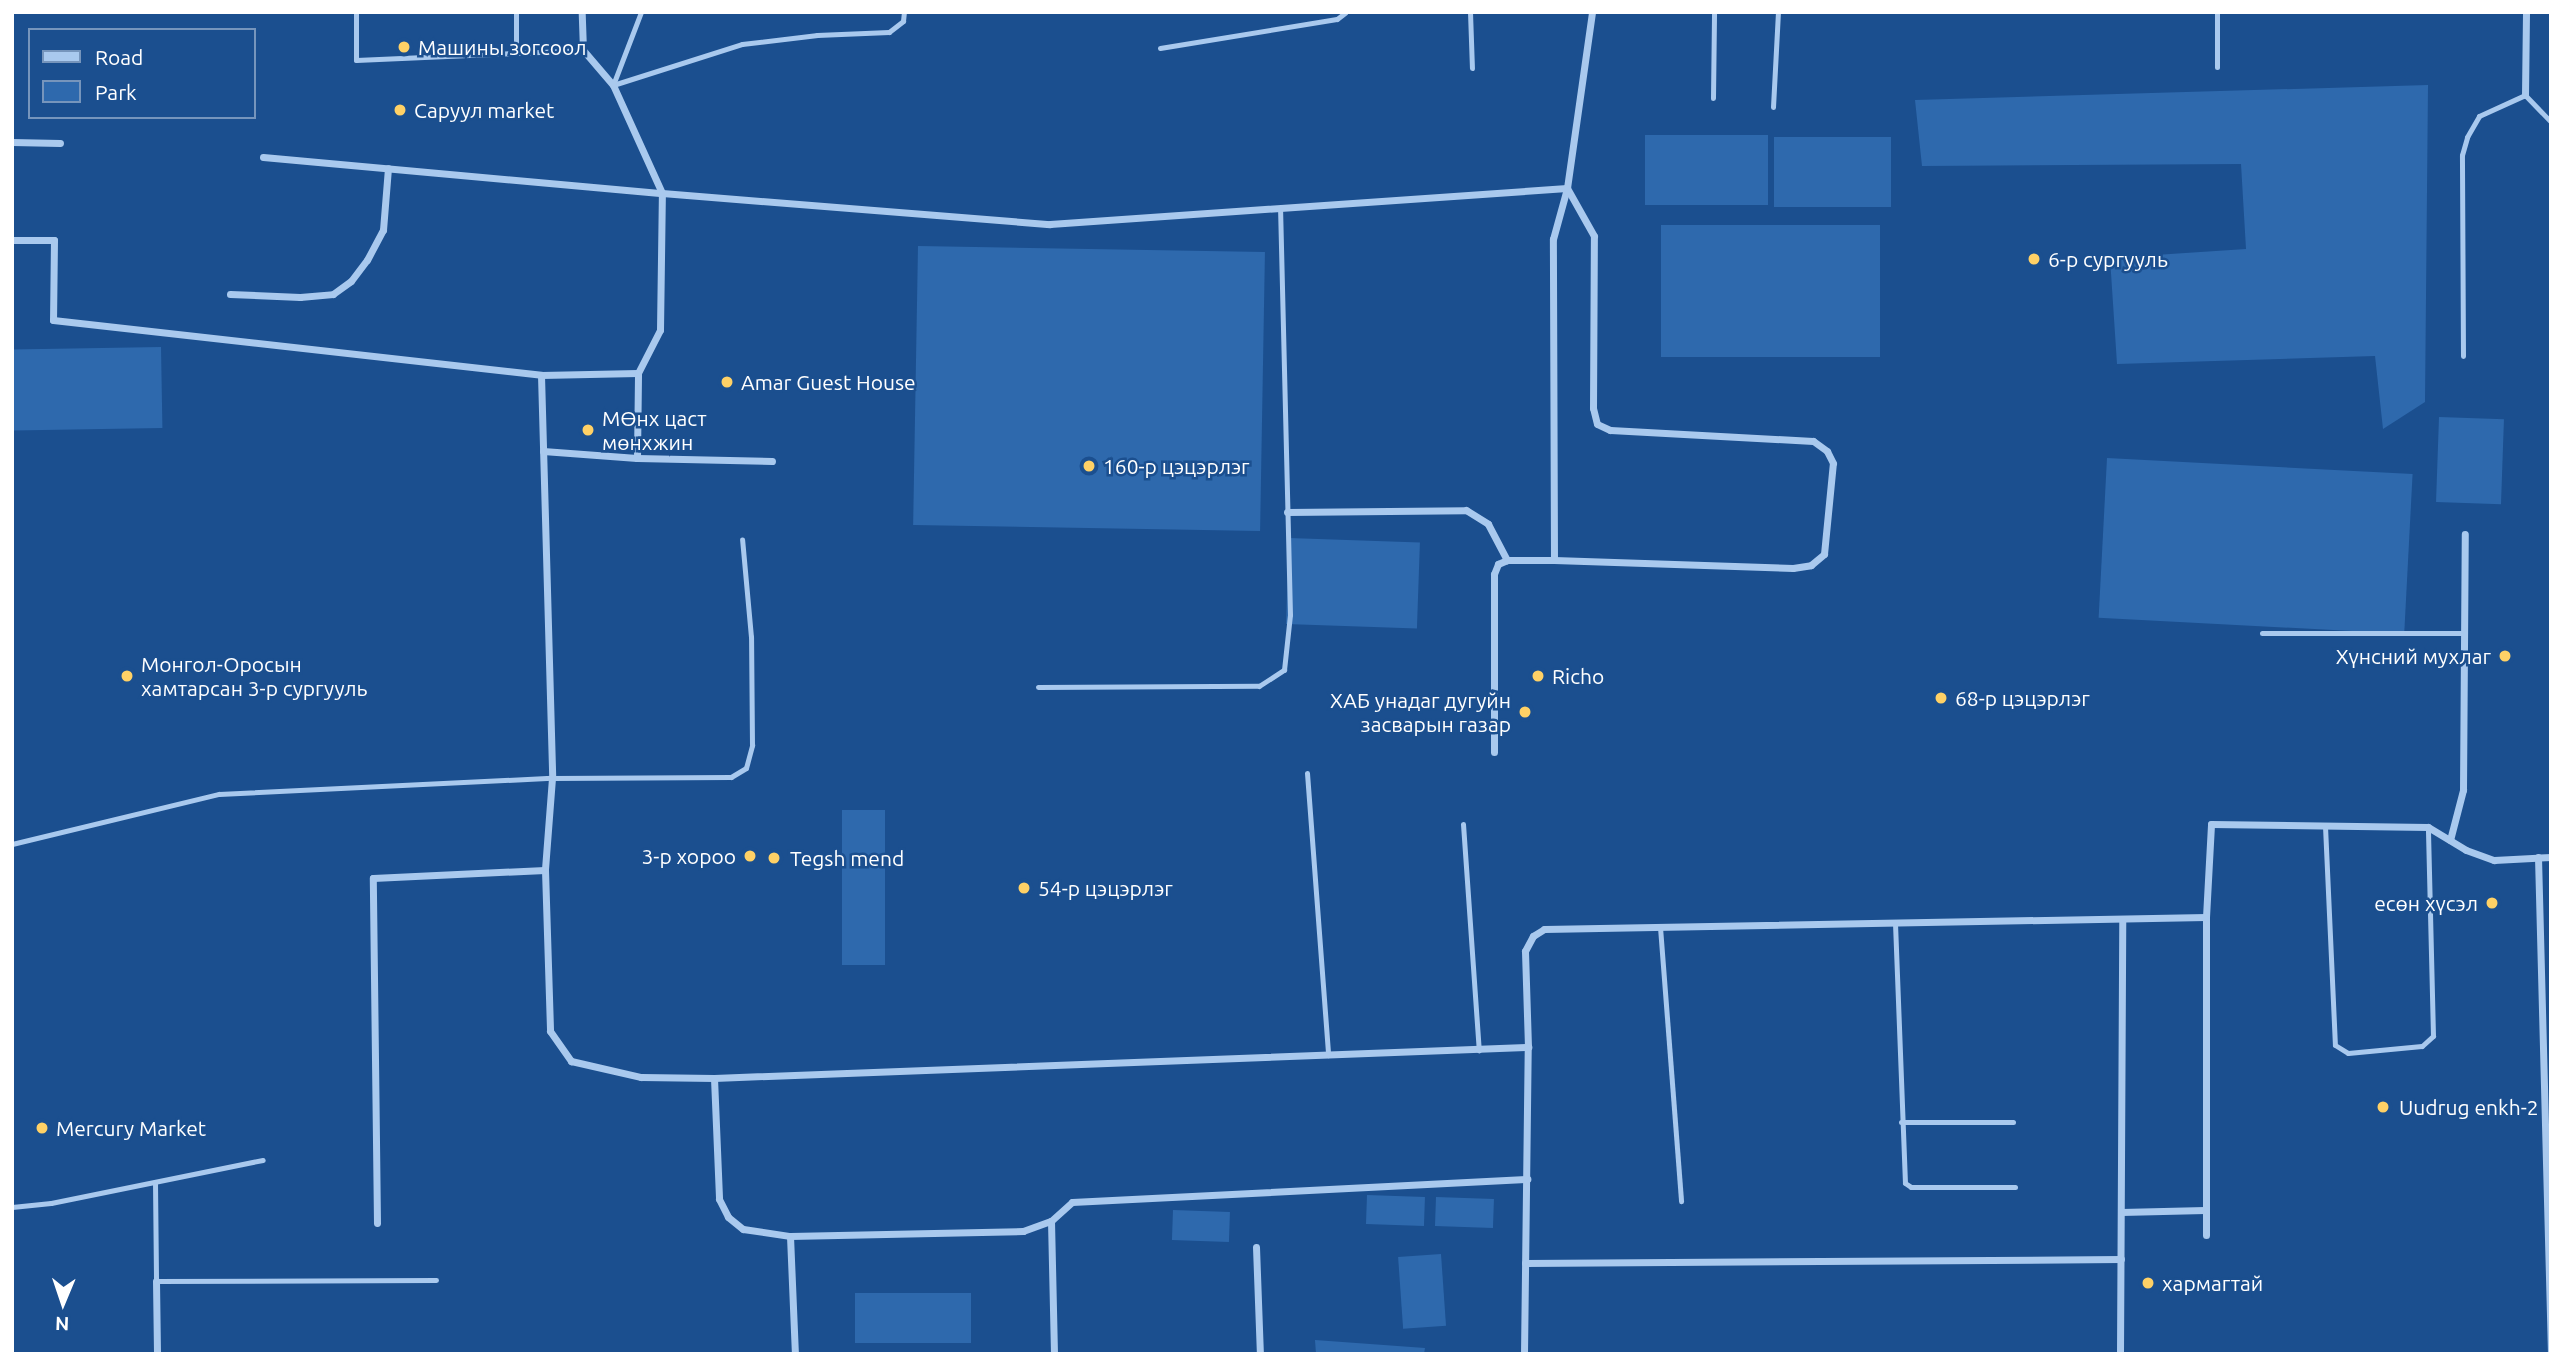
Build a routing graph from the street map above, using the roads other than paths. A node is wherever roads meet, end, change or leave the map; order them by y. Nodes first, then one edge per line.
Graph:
1 (356, 12) edge
2 (516, 12) edge
3 (582, 12) edge
4 (641, 12) edge
5 (904, 12) edge
6 (1346, 12) edge
7 (1470, 12) edge
8 (1592, 12) edge
9 (1714, 12) edge
10 (1778, 12) edge
11 (2217, 12) edge
12 (2526, 12) edge
13 (1160, 48) dead end
14 (583, 50) junction
15 (516, 51) junction
16 (2217, 67) dead end
17 (1472, 68) dead end
18 (613, 85) junction
19 (2525, 95) junction
20 (1713, 98) dead end
21 (1773, 107) dead end
22 (2551, 122) edge
23 (12, 142) edge
24 (60, 143) dead end
25 (262, 157) dead end
26 (388, 168) junction
27 (1567, 188) junction
28 (662, 193) junction
29 (1280, 208) junction
30 (12, 240) edge
31 (230, 294) dead end
32 (2463, 356) dead end
33 (638, 373) junction
34 (541, 375) junction
35 (543, 451) junction
36 (637, 458) junction
37 (772, 461) dead end
38 (1287, 512) junction
39 (2465, 534) dead end
40 (742, 539) dead end
41 (1507, 560) junction
42 (1554, 560) junction
43 (2262, 633) dead end
44 (2465, 633) junction
45 (1038, 687) dead end
46 (1494, 752) dead end
47 (1307, 773) dead end
48 (552, 778) junction
49 (1463, 824) dead end
50 (2325, 825) junction
51 (2428, 827) junction
52 (2450, 840) junction
53 (12, 844) edge
54 (2551, 856) edge
55 (2538, 857) junction
56 (545, 870) junction
57 (2206, 917) junction
58 (2122, 919) junction
59 (1895, 923) junction
60 (1660, 927) junction
61 (1528, 1047) junction
62 (1479, 1049) junction
63 (1328, 1055) junction
64 (714, 1078) junction
65 (1901, 1122) junction
66 (2013, 1122) dead end
67 (263, 1160) dead end
68 (1527, 1179) junction
69 (155, 1182) junction
70 (2015, 1187) dead end
71 (1681, 1201) dead end
72 (12, 1207) edge
73 (2205, 1210) junction
74 (2121, 1212) junction
75 (1051, 1221) junction
76 (377, 1223) dead end
77 (2206, 1235) dead end
78 (790, 1236) junction
79 (1256, 1247) dead end
80 (2121, 1259) junction
81 (1525, 1263) junction
82 (2550, 1278) edge
83 (436, 1280) dead end
84 (156, 1281) junction
85 (157, 1354) edge
86 (795, 1354) edge
87 (1054, 1354) edge
88 (1260, 1354) edge
89 (1524, 1354) edge
90 (2120, 1354) edge
91 (2551, 1354) edge

1 - 15 lane
2 - 15 lane
3 - 14 street
4 - 18 lane
5 - 18 lane
6 - 13 lane
7 - 17 lane
8 - 27 street
9 - 20 lane
10 - 21 lane
11 - 16 lane
12 - 19 street
14 - 15 lane
14 - 18 street
18 - 28 street
19 - 22 lane
19 - 32 lane
23 - 24 street
25 - 26 street
26 - 28 street
26 - 31 street
27 - 29 street
27 - 42 street
27 - 42 street
28 - 29 street
28 - 33 street
29 - 38 lane
30 - 34 street
33 - 34 street
33 - 36 street
34 - 35 street
35 - 36 street
35 - 48 street
36 - 37 street
38 - 41 street
38 - 45 lane
39 - 44 street
40 - 48 lane
41 - 42 street
41 - 46 street
43 - 44 lane
44 - 52 street
47 - 63 lane
48 - 53 lane
48 - 56 street
49 - 62 lane
50 - 51 street
50 - 51 lane
50 - 57 street
51 - 52 street
52 - 55 street
54 - 55 street
55 - 82 street
56 - 64 street
56 - 76 street
57 - 58 street
57 - 73 street
58 - 59 street
58 - 74 street
59 - 60 street
59 - 65 lane
60 - 61 street
60 - 71 lane
61 - 62 street
61 - 68 street
62 - 63 street
63 - 64 street
64 - 78 street
65 - 66 lane
65 - 70 lane
67 - 69 lane
68 - 75 street
68 - 81 street
69 - 72 lane
69 - 84 lane
73 - 74 street
73 - 77 street
74 - 80 street
75 - 78 street
75 - 87 street
78 - 86 street
79 - 88 street
80 - 81 street
80 - 90 street
81 - 89 street
82 - 91 street
83 - 84 lane
84 - 85 street

